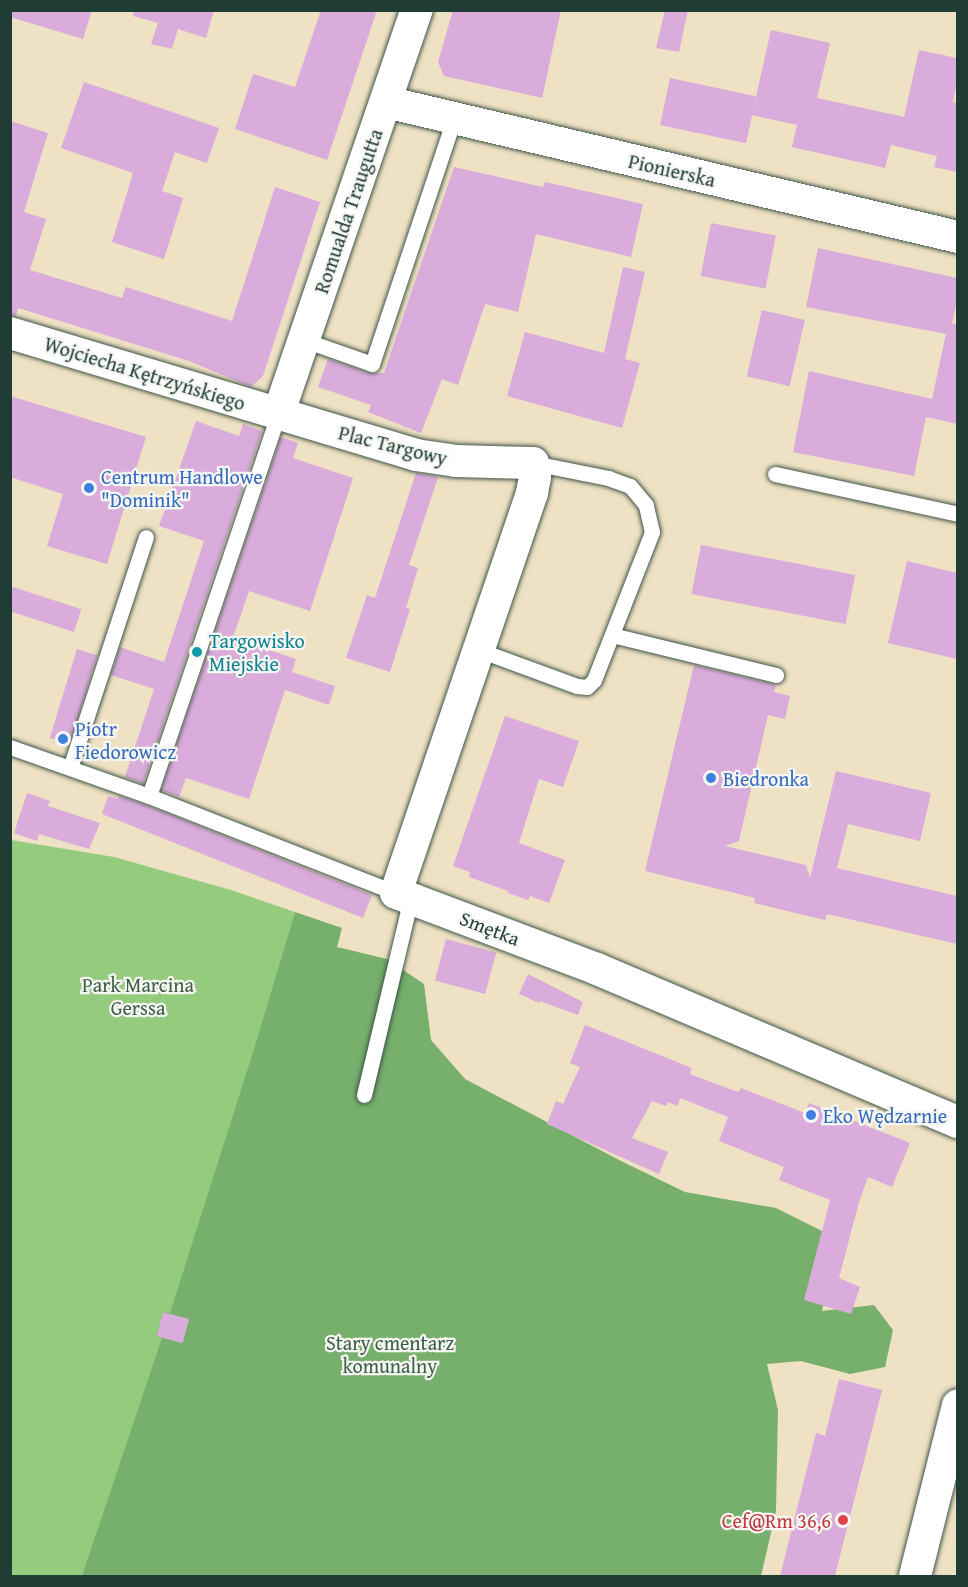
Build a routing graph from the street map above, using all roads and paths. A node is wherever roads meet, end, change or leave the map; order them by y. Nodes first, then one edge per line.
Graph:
1 (417, 10) edge
2 (386, 102) junction
3 (454, 119) junction
4 (957, 237) edge
5 (10, 333) edge
6 (304, 340) junction
7 (279, 412) junction
8 (533, 463) junction
9 (775, 474) dead end
10 (957, 514) edge
11 (146, 537) dead end
12 (612, 635) junction
13 (478, 650) junction
14 (776, 675) dead end
15 (13, 748) edge
16 (70, 768) junction
17 (149, 796) junction
18 (404, 896) junction
19 (364, 1095) dead end
20 (957, 1122) edge
21 (957, 1406) edge
22 (915, 1576) edge

1 - 2 street, Romualda Traugutta
2 - 3 street, Pionierska
2 - 6 street, Romualda Traugutta
3 - 4 street, Pionierska
3 - 6 lane
5 - 7 street, Wojciecha Kętrzyńskiego
6 - 7 street, Romualda Traugutta
7 - 8 street, Plac Targowy
7 - 17 lane
8 - 12 lane
8 - 13 street
9 - 10 lane
11 - 16 lane
12 - 13 lane
12 - 14 lane
13 - 18 street
15 - 16 lane, Smętka
16 - 17 lane, Smętka
17 - 18 lane, Smętka
18 - 19 lane
18 - 20 street, Smętka
21 - 22 street

